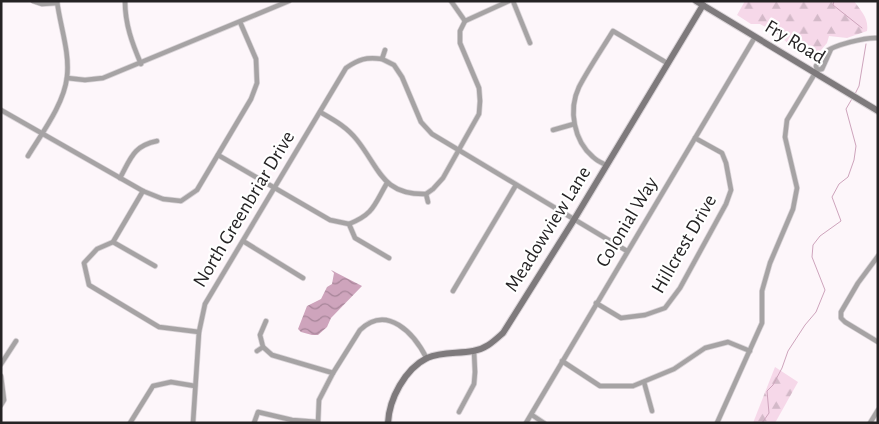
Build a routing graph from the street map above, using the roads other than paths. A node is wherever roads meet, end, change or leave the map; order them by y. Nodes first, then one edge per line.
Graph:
1 (33, 1) edge
2 (125, 1) edge
3 (289, 1) edge
4 (451, 1) edge
5 (509, 1) edge
6 (513, 1) edge
7 (696, 1) edge
8 (57, 2) edge
9 (703, 5) junction
10 (465, 21) junction
11 (240, 22) junction
12 (755, 37) junction
13 (878, 38) edge
14 (530, 43) dead end
15 (385, 50) dead end
16 (382, 59) junction
17 (140, 64) junction
18 (667, 64) junction
19 (816, 72) junction
20 (67, 78) junction
21 (1, 110) edge
22 (878, 110) edge
23 (320, 112) junction
24 (574, 124) junction
25 (553, 130) dead end
26 (42, 133) junction
27 (696, 138) junction
28 (157, 141) dead end
29 (459, 151) junction
30 (218, 155) junction
31 (28, 156) dead end
32 (606, 165) junction
33 (120, 178) junction
34 (387, 183) junction
35 (516, 185) junction
36 (274, 188) junction
37 (143, 191) junction
38 (426, 194) junction
39 (428, 202) dead end
40 (574, 220) junction
41 (349, 224) junction
42 (243, 241) junction
43 (113, 242) junction
44 (627, 251) junction
45 (878, 256) edge
46 (389, 258) dead end
47 (155, 266) dead end
48 (303, 278) dead end
49 (453, 291) dead end
50 (596, 303) junction
51 (266, 321) dead end
52 (199, 332) junction
53 (16, 341) dead end
54 (878, 342) edge
55 (262, 347) junction
56 (257, 351) dead end
57 (474, 351) junction
58 (750, 351) junction
59 (427, 358) junction
60 (562, 361) junction
61 (1, 364) edge
62 (333, 373) junction
63 (1, 376) edge
64 (644, 382) junction
65 (195, 386) junction
66 (1, 406) edge
67 (878, 410) edge
68 (652, 411) dead end
69 (459, 412) dead end
70 (532, 415) junction
71 (318, 422) edge
72 (130, 423) edge
73 (194, 423) edge
74 (254, 423) edge
75 (388, 423) edge
76 (526, 423) edge
77 (544, 423) edge
78 (717, 423) edge
79 (870, 423) edge

1 - 8 street
2 - 17 street
3 - 11 street
4 - 10 street
5 - 10 street
6 - 14 street
7 - 9 street, Fry Road
8 - 20 street
9 - 12 street, Fry Road
9 - 18 street, Meadowview Lane
10 - 29 street
11 - 17 street
11 - 30 street
12 - 19 street, Fry Road
12 - 27 street, Colonial Way
13 - 19 street
15 - 16 street
16 - 23 street, North Greenbriar Drive
16 - 29 street
17 - 20 street
18 - 24 street
18 - 32 street, Meadowview Lane
19 - 22 street, Fry Road
19 - 58 street
20 - 26 street
21 - 26 street
23 - 34 street
23 - 36 street, North Greenbriar Drive
24 - 25 street
24 - 32 street
26 - 31 street
26 - 33 street
27 - 44 street, Colonial Way
27 - 50 street, Hillcrest Drive
28 - 33 street
29 - 35 street
29 - 38 street
30 - 36 street
30 - 37 street
32 - 40 street, Meadowview Lane
33 - 37 street
34 - 38 street
34 - 41 street
35 - 40 street
35 - 49 street
36 - 41 street
36 - 42 street, North Greenbriar Drive
37 - 43 street
38 - 39 street
40 - 44 street
40 - 57 street, Meadowview Lane
41 - 46 street
42 - 48 street
42 - 52 street, North Greenbriar Drive
43 - 47 street
43 - 52 street
44 - 50 street, Colonial Way
45 - 54 street
50 - 60 street, Colonial Way
51 - 55 street
52 - 65 street, North Greenbriar Drive
53 - 61 street
55 - 56 street
55 - 62 street
57 - 59 street, Meadowview Lane
57 - 69 street
58 - 64 street
58 - 78 street
59 - 62 street
59 - 75 street, Meadowview Lane
60 - 64 street
60 - 70 street, Colonial Way
62 - 71 street
63 - 66 street
64 - 68 street
65 - 72 street
65 - 73 street, North Greenbriar Drive
67 - 79 street
70 - 76 street, Colonial Way
70 - 77 street
71 - 74 street

